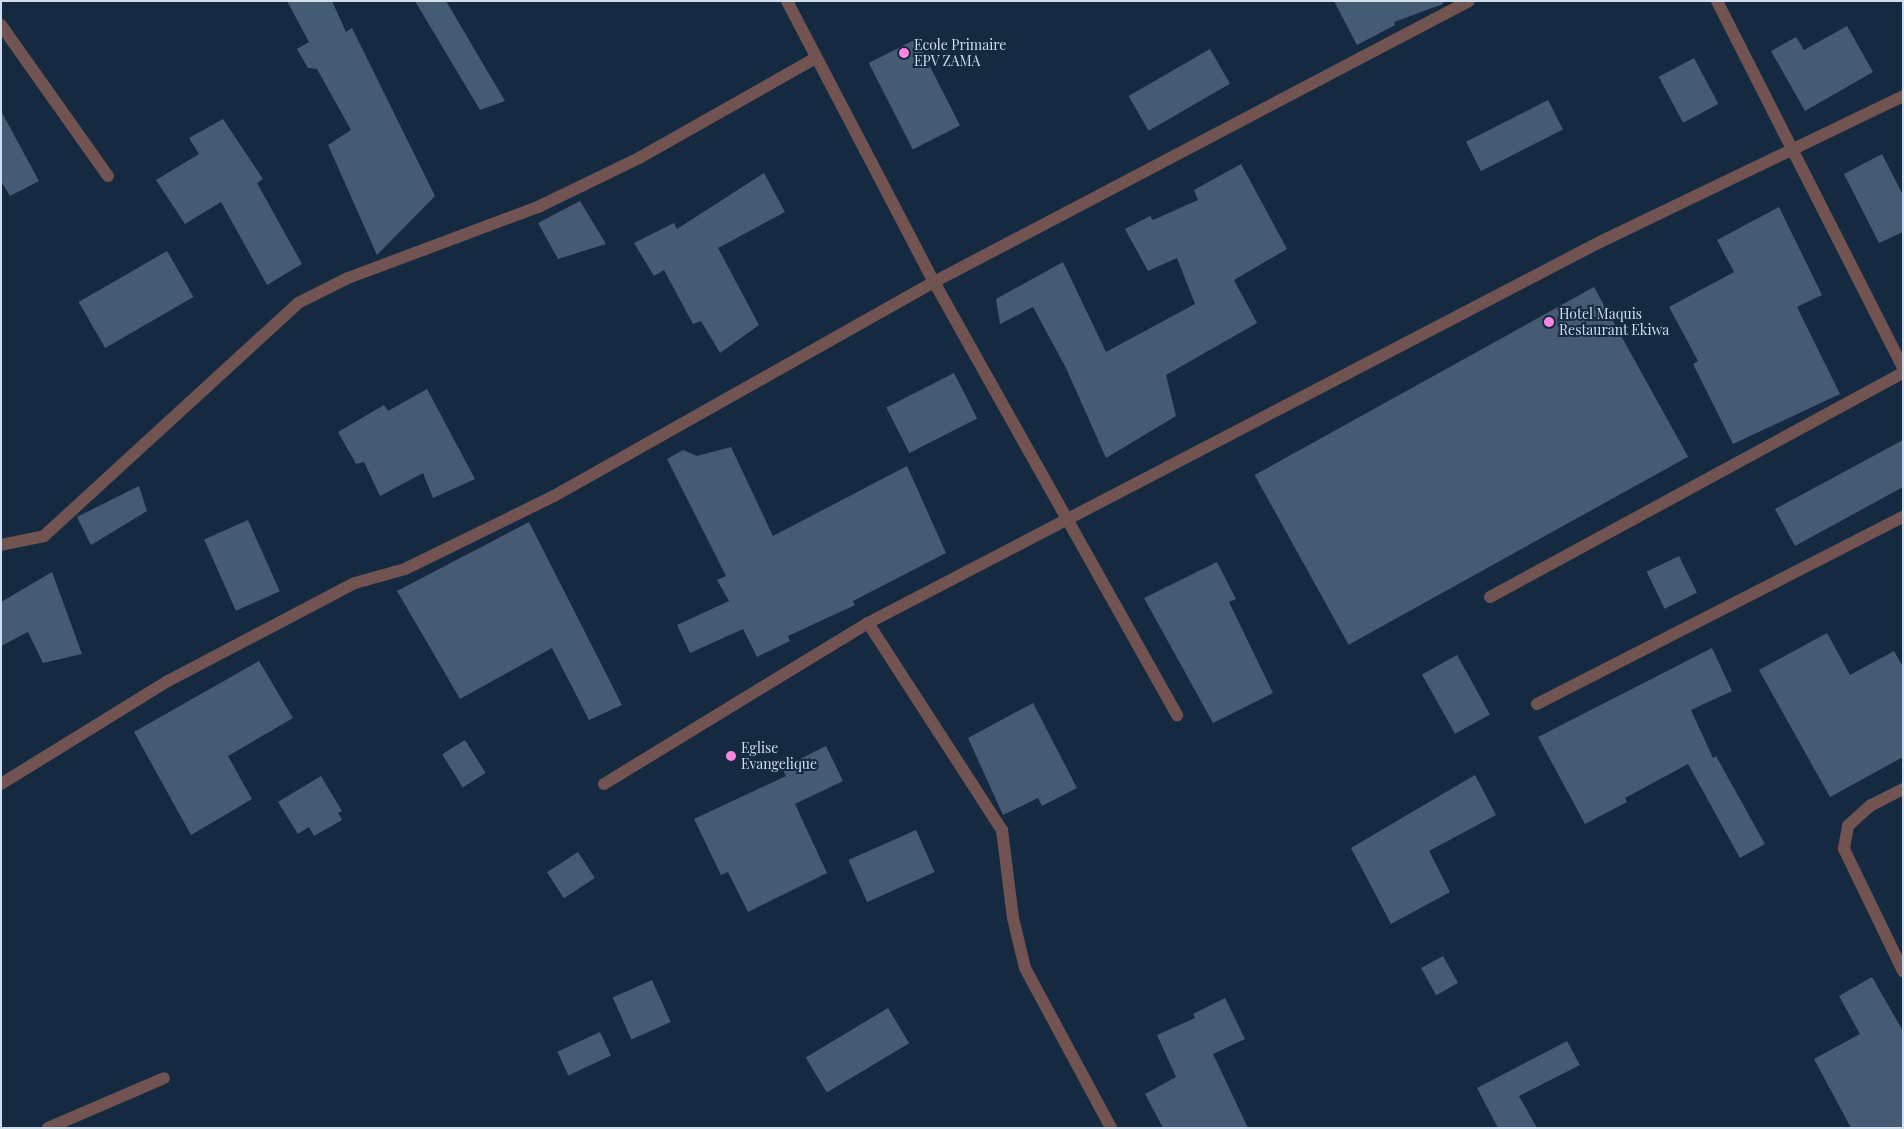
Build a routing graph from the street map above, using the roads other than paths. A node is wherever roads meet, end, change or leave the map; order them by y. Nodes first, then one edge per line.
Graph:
1 (787, 1) edge
2 (1469, 1) edge
3 (1717, 1) edge
4 (1, 25) edge
5 (816, 58) junction
6 (1903, 96) edge
7 (1794, 148) junction
8 (108, 176) dead end
9 (934, 282) junction
10 (1903, 368) edge
11 (1903, 373) edge
12 (1903, 517) edge
13 (1066, 520) junction
14 (1, 545) edge
15 (1490, 597) dead end
16 (868, 622) junction
17 (1537, 704) dead end
18 (1177, 715) dead end
19 (1, 784) edge
20 (604, 784) dead end
21 (1903, 789) edge
22 (1903, 971) edge
23 (164, 1078) dead end
24 (48, 1128) edge
25 (1110, 1128) edge

1 - 5 street
2 - 9 street
3 - 7 street
4 - 8 street
5 - 9 street
5 - 14 street
6 - 7 street
7 - 10 street
7 - 13 street
9 - 13 street
9 - 19 street
11 - 15 street
12 - 17 street
13 - 16 street
13 - 18 street
16 - 20 street
16 - 25 street
21 - 22 street
23 - 24 street

